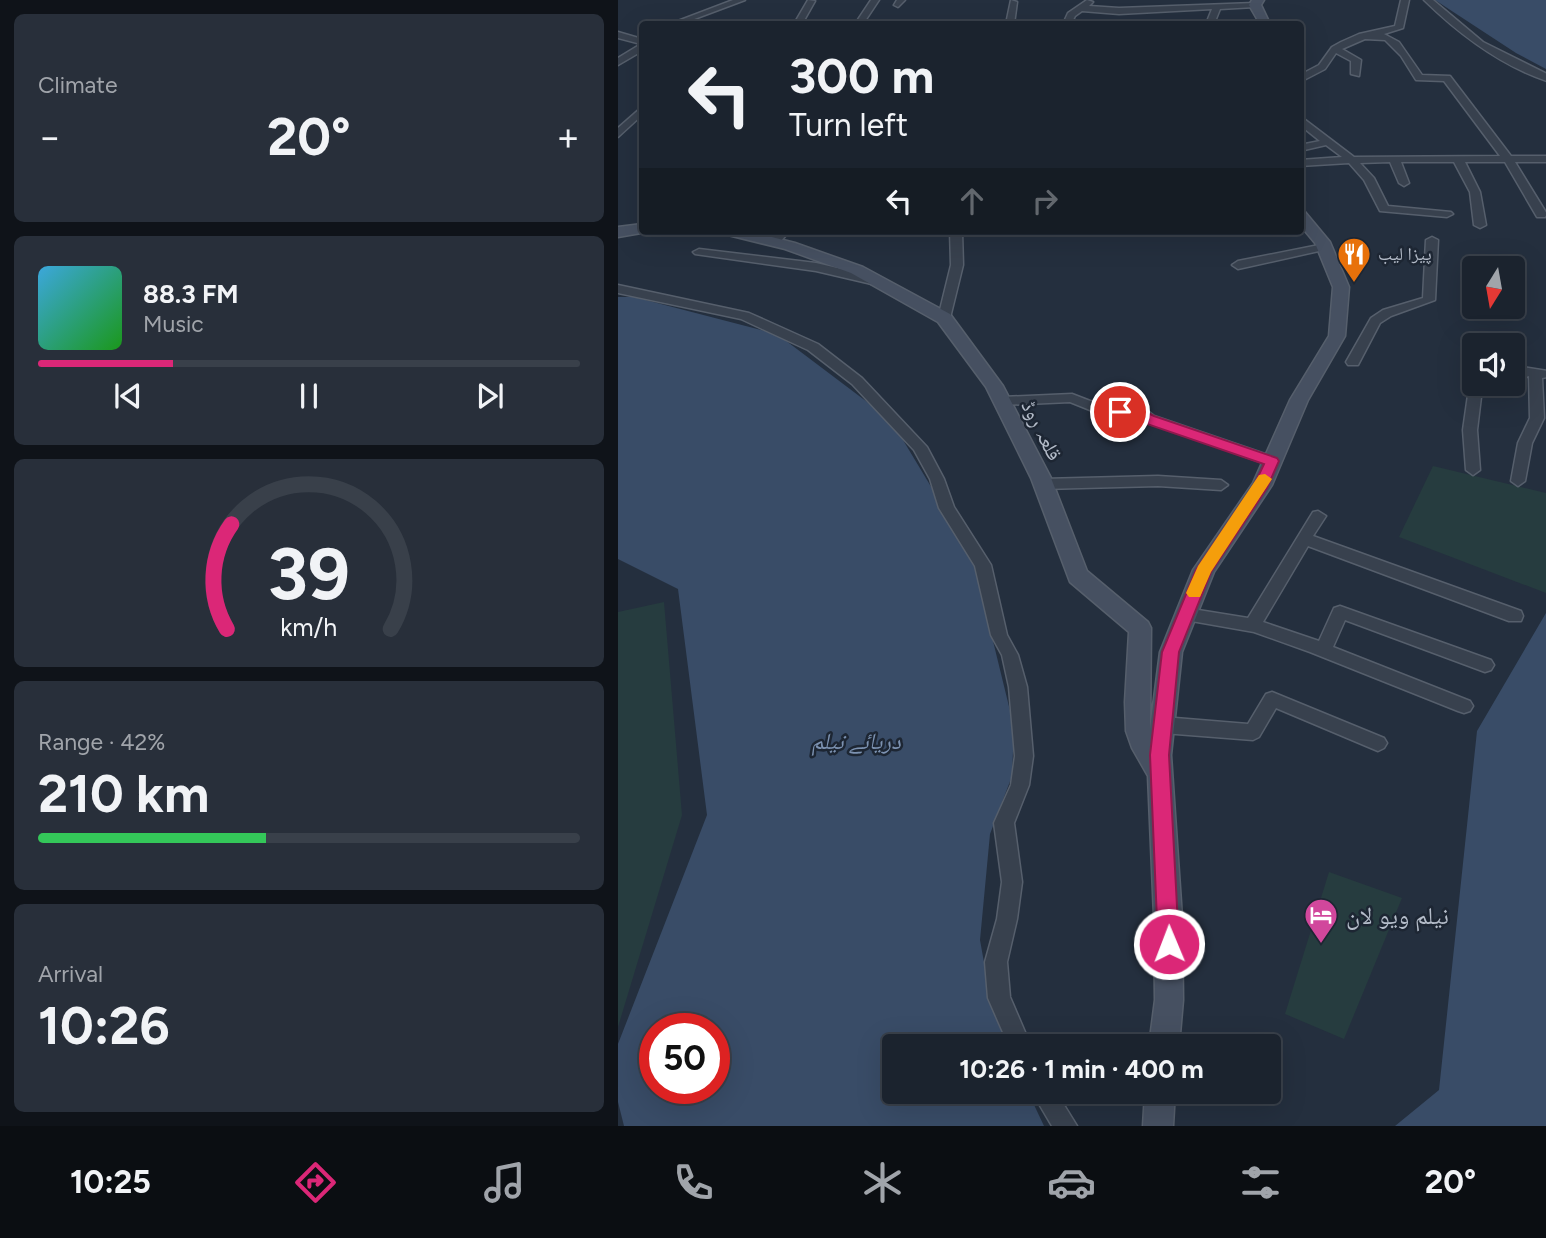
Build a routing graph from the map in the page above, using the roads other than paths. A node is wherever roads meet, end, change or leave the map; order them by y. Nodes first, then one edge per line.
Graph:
1 (741, 0) edge
2 (875, 0) edge
3 (1092, 0) edge
4 (1164, 0) edge
5 (1405, 0) edge
6 (1428, 0) edge
7 (811, 1) edge
8 (1013, 2) dead end
9 (1256, 3) edge
10 (1217, 7) junction
11 (1081, 8) junction
12 (1176, 8) junction
13 (682, 21) edge
14 (800, 21) edge
15 (861, 21) edge
16 (1010, 21) edge
17 (1068, 21) edge
18 (1211, 21) edge
19 (1264, 21) edge
20 (1374, 33) junction
21 (618, 35) edge
22 (639, 41) edge
23 (639, 49) edge
24 (1335, 49) junction
25 (618, 62) edge
26 (1356, 74) dead end
27 (1304, 77) edge
28 (1546, 78) edge
29 (639, 113) edge
30 (1304, 122) edge
31 (618, 134) edge
32 (1328, 142) junction
33 (1304, 147) edge
34 (1394, 159) junction
35 (1458, 159) junction
36 (1508, 159) junction
37 (1546, 159) edge
38 (1354, 160) junction
39 (1304, 163) edge
40 (1404, 183) dead end
41 (1447, 214) dead end
42 (1541, 215) dead end
43 (1304, 220) edge
44 (1480, 225) dead end
45 (639, 230) edge
46 (618, 233) edge
47 (956, 235) edge
48 (779, 237) edge
49 (1432, 240) dead end
50 (1324, 247) junction
51 (699, 251) dead end
52 (1238, 265) dead end
53 (876, 281) junction
54 (618, 289) edge
55 (944, 318) junction
56 (1353, 362) dead end
57 (1541, 374) edge
58 (1475, 396) edge
59 (1002, 401) junction
60 (1272, 461) junction
61 (1473, 470) dead end
62 (1518, 481) dead end
63 (1043, 484) junction
64 (1221, 485) dead end
65 (1318, 516) dead end
66 (1304, 539) junction
67 (1186, 614) junction
68 (1515, 616) dead end
69 (1252, 626) junction
70 (1323, 650) junction
71 (1485, 665) dead end
72 (1464, 706) dead end
73 (1163, 725) junction
74 (1378, 743) dead end
75 (1160, 775) junction
76 (1015, 1034) edge
77 (1166, 1034) edge
78 (1051, 1104) edge
79 (1159, 1104) edge
80 (1065, 1126) edge
81 (1158, 1126) edge

1 - 13 street
2 - 15 street
3 - 11 street
4 - 12 street
5 - 20 street
6 - 28 street
7 - 14 street
8 - 16 street
9 - 10 street
9 - 19 main road
10 - 12 street
10 - 18 street
11 - 12 street
11 - 17 street
20 - 24 street
20 - 36 street
21 - 22 street
23 - 25 street
24 - 26 street
24 - 27 street
29 - 31 street
30 - 32 street
32 - 33 street
32 - 38 street
34 - 35 street
34 - 38 street
34 - 40 street
35 - 36 street
35 - 44 street
36 - 37 street
36 - 42 street
38 - 39 street
38 - 41 street
43 - 50 main road
45 - 46 main road
47 - 55 street
48 - 53 main road, قلعہ روڈ
49 - 56 street
50 - 52 street
50 - 60 main road
51 - 53 street
53 - 55 main road, قلعہ روڈ
54 - 76 street
55 - 59 main road, قلعہ روڈ
57 - 62 street
58 - 61 street
59 - 60 street
59 - 63 main road, قلعہ روڈ
60 - 67 main road
63 - 64 street
63 - 75 main road, قلعہ روڈ
65 - 66 street
66 - 68 street
66 - 69 street
67 - 69 street
67 - 73 main road
69 - 70 street
70 - 71 street
70 - 72 street
73 - 74 street
73 - 75 main road
75 - 77 main road
78 - 80 street
79 - 81 main road

